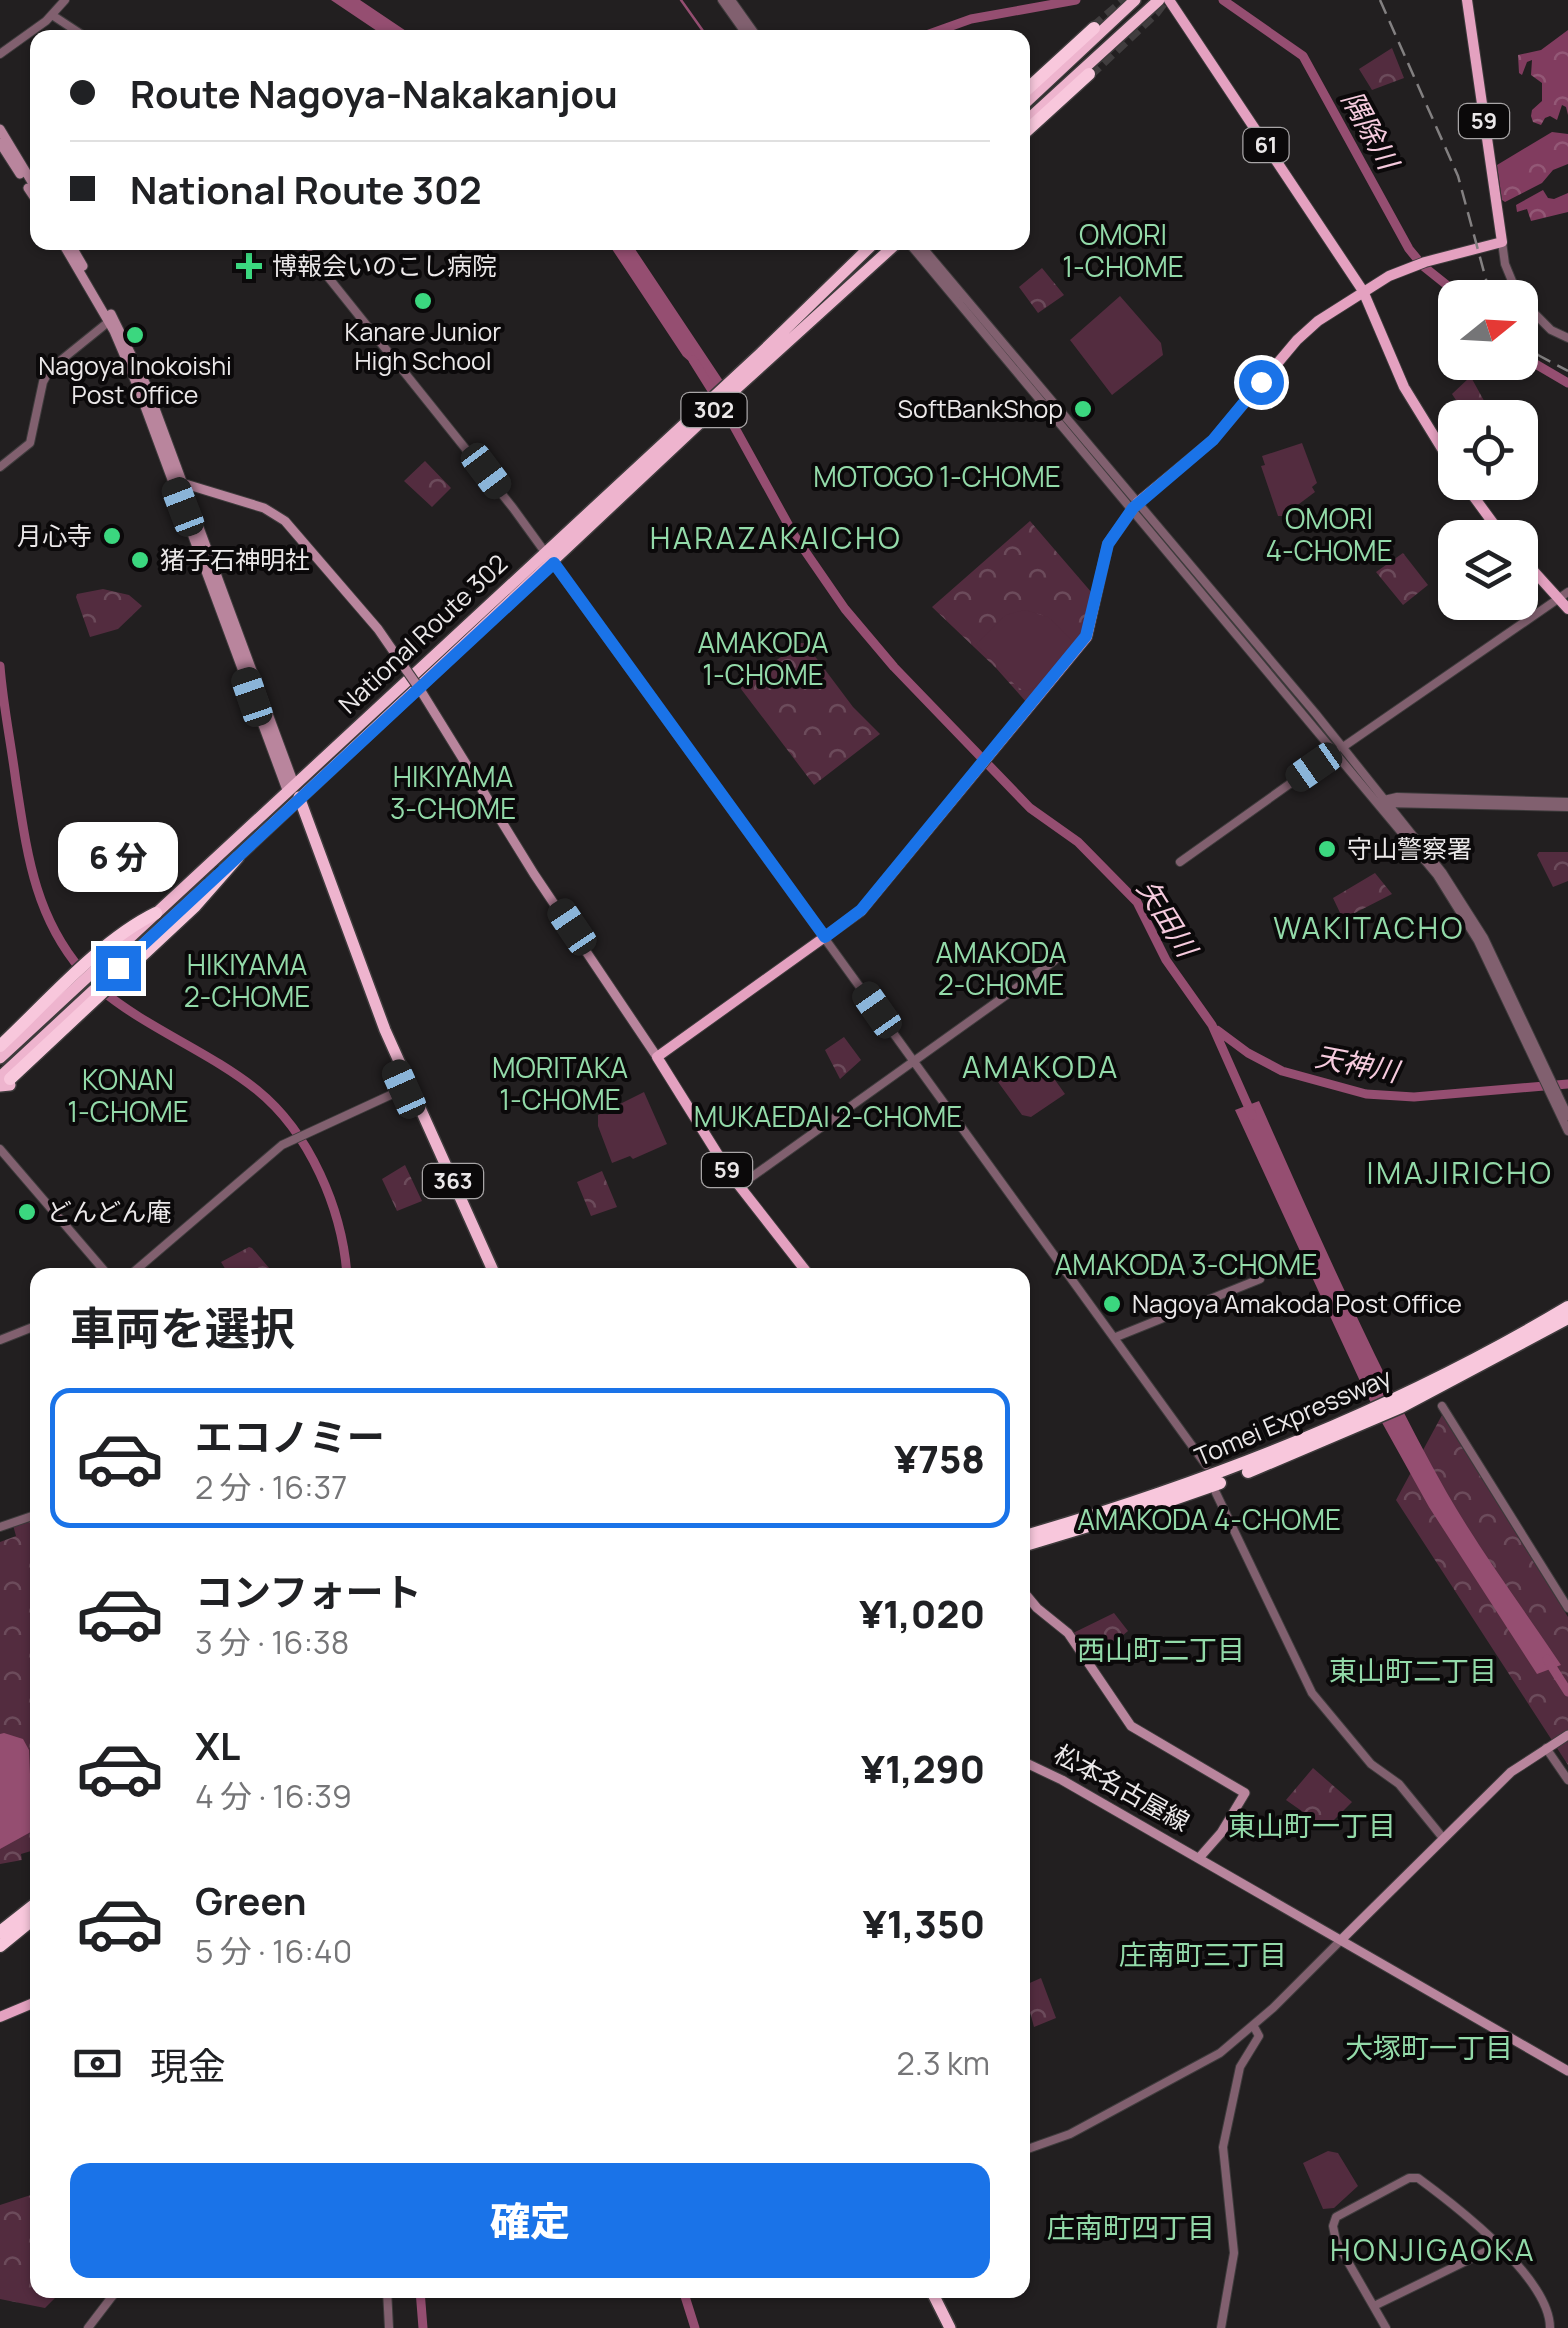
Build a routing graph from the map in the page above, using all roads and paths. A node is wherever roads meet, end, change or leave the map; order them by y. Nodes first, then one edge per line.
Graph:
1 (65, 0) edge
2 (722, 0) edge
3 (731, 0) edge
4 (1135, 0) edge
5 (1159, 0) edge
6 (1168, 0) edge
7 (1468, 0) edge
8 (52, 15) junction
9 (1094, 28) tunnel mouth
10 (32, 30) edge
11 (75, 30) edge
12 (743, 30) edge
13 (752, 30) edge
14 (30, 32) edge
15 (0, 54) edge
16 (1089, 74) tunnel mouth
17 (1030, 87) edge
18 (1030, 98) edge
19 (1030, 118) edge
20 (0, 129) edge
21 (1030, 129) edge
22 (0, 143) edge
23 (30, 179) edge
24 (30, 191) edge
25 (1502, 242) junction
26 (70, 250) edge
27 (306, 250) edge
28 (869, 250) edge
29 (887, 250) edge
30 (915, 250) edge
31 (925, 250) edge
32 (1511, 280) edge
33 (840, 286) junction
34 (1363, 291) junction
35 (1538, 317) edge
36 (111, 320) junction
37 (1568, 338) edge
38 (1438, 442) edge
39 (0, 467) edge
40 (182, 484) junction
41 (1135, 505) junction
42 (545, 551) junction
43 (554, 563) junction
44 (1538, 572) edge
45 (1563, 595) edge
46 (1568, 610) edge
47 (1339, 749) junction
48 (290, 787) junction
49 (1382, 802) junction
50 (296, 803) junction
51 (1568, 805) edge
52 (238, 856) joint
53 (1180, 862) dead end
54 (160, 909) joint
55 (170, 924) junction
56 (825, 937) junction
57 (1054, 961) dead end
58 (64, 992) junction
59 (67, 1021) junction
60 (0, 1046) edge
61 (657, 1056) junction
62 (0, 1058) edge
63 (915, 1060) junction
64 (5, 1082) edge
65 (407, 1088) junction
66 (1553, 1090) junction
67 (1568, 1116) edge
68 (1568, 1131) edge
69 (0, 1149) edge
70 (739, 1186) junction
71 (102, 1268) edge
72 (138, 1268) edge
73 (484, 1268) edge
74 (492, 1268) edge
75 (803, 1268) edge
76 (1260, 1279) dead end
77 (1568, 1307) edge
78 (1568, 1318) edge
79 (30, 1328) edge
80 (1116, 1337) junction
81 (0, 1340) edge
82 (1439, 1383) junction
83 (1442, 1406) dead end
84 (1341, 1428) junction
85 (1206, 1466) dead end
86 (1216, 1493) dead end
87 (0, 1514) edge
88 (30, 1517) edge
89 (2, 1526) edge
90 (1030, 1534) edge
91 (1030, 1544) edge
92 (1030, 1600) edge
93 (1568, 1608) edge
94 (1568, 1735) edge
95 (1548, 1746) junction
96 (1030, 1763) edge
97 (1568, 1780) edge
98 (1443, 1838) junction
99 (1200, 1857) junction
100 (30, 1908) edge
101 (30, 1922) edge
102 (0, 1932) edge
103 (1342, 1939) junction
104 (0, 1946) edge
105 (30, 2005) edge
106 (0, 2017) edge
107 (1253, 2025) junction
108 (1568, 2068) edge
109 (1030, 2148) edge
110 (1499, 2245) junction
111 (110, 2298) edge
112 (387, 2298) edge
113 (932, 2298) edge
114 (1374, 2306) junction
115 (88, 2328) edge
116 (389, 2328) edge
117 (947, 2328) edge
118 (1221, 2328) edge
119 (1386, 2328) edge
120 (1550, 2328) edge

1 - 8 street
2 - 12 street
3 - 13 street
4 - 18 highway
5 - 19 highway
6 - 34 main road, 61
7 - 25 main road, 59
8 - 10 street
8 - 11 street
9 - 17 highway
14 - 15 street
16 - 21 highway
20 - 23 main road
22 - 24 main road
25 - 32 street
25 - 34 main road
26 - 36 main road
27 - 42 street
28 - 33 highway, National Route 302 / 302
29 - 33 highway, National Route 302 / 302
30 - 41 street
31 - 41 street
33 - 42 highway, National Route 302 / 302
33 - 43 highway, National Route 302 / 302
34 - 38 main road, 61
34 - 41 main road
35 - 37 street
36 - 39 street
36 - 40 main road
36 - 48 main road
40 - 48 main road
40 - 61 main road, bridge
41 - 47 street
41 - 56 main road
42 - 43 street
42 - 48 highway, National Route 302 / 302
43 - 50 highway, National Route 302 / 302
43 - 56 street
44 - 45 main road
45 - 46 main road
45 - 47 street
47 - 49 street
47 - 53 street
48 - 50 highway, 363
48 - 54 highway, National Route 302 / 302
49 - 51 street
49 - 66 street
50 - 52 highway, National Route 302 / 302
50 - 65 highway, 363
52 - 55 highway
54 - 58 highway
55 - 59 highway
55 - 59 highway
56 - 61 main road
56 - 63 street
57 - 63 street
58 - 60 highway
58 - 62 highway
59 - 64 highway
61 - 70 main road, 59
63 - 70 street
63 - 80 street
65 - 72 street
65 - 73 highway, 363
65 - 74 highway, 363
66 - 67 street
66 - 68 street
69 - 71 street
70 - 75 main road, 59
76 - 80 street
77 - 82 highway, Tomei Expressway
78 - 82 highway, Tomei Expressway
79 - 81 street
80 - 85 street
82 - 84 highway, Tomei Expressway
83 - 93 street
84 - 90 highway, Tomei Expressway
84 - 91 highway, Tomei Expressway
86 - 98 street
87 - 89 street
88 - 89 street
92 - 99 main road
94 - 95 main road
95 - 97 street
95 - 98 main road
96 - 99 main road
98 - 103 main road
99 - 103 main road
100 - 102 highway
101 - 104 highway
103 - 107 street
103 - 108 main road
105 - 106 main road
107 - 109 street
107 - 118 street
110 - 114 street
110 - 114 street
110 - 120 street
111 - 115 street
112 - 116 street
113 - 117 highway
114 - 119 street

